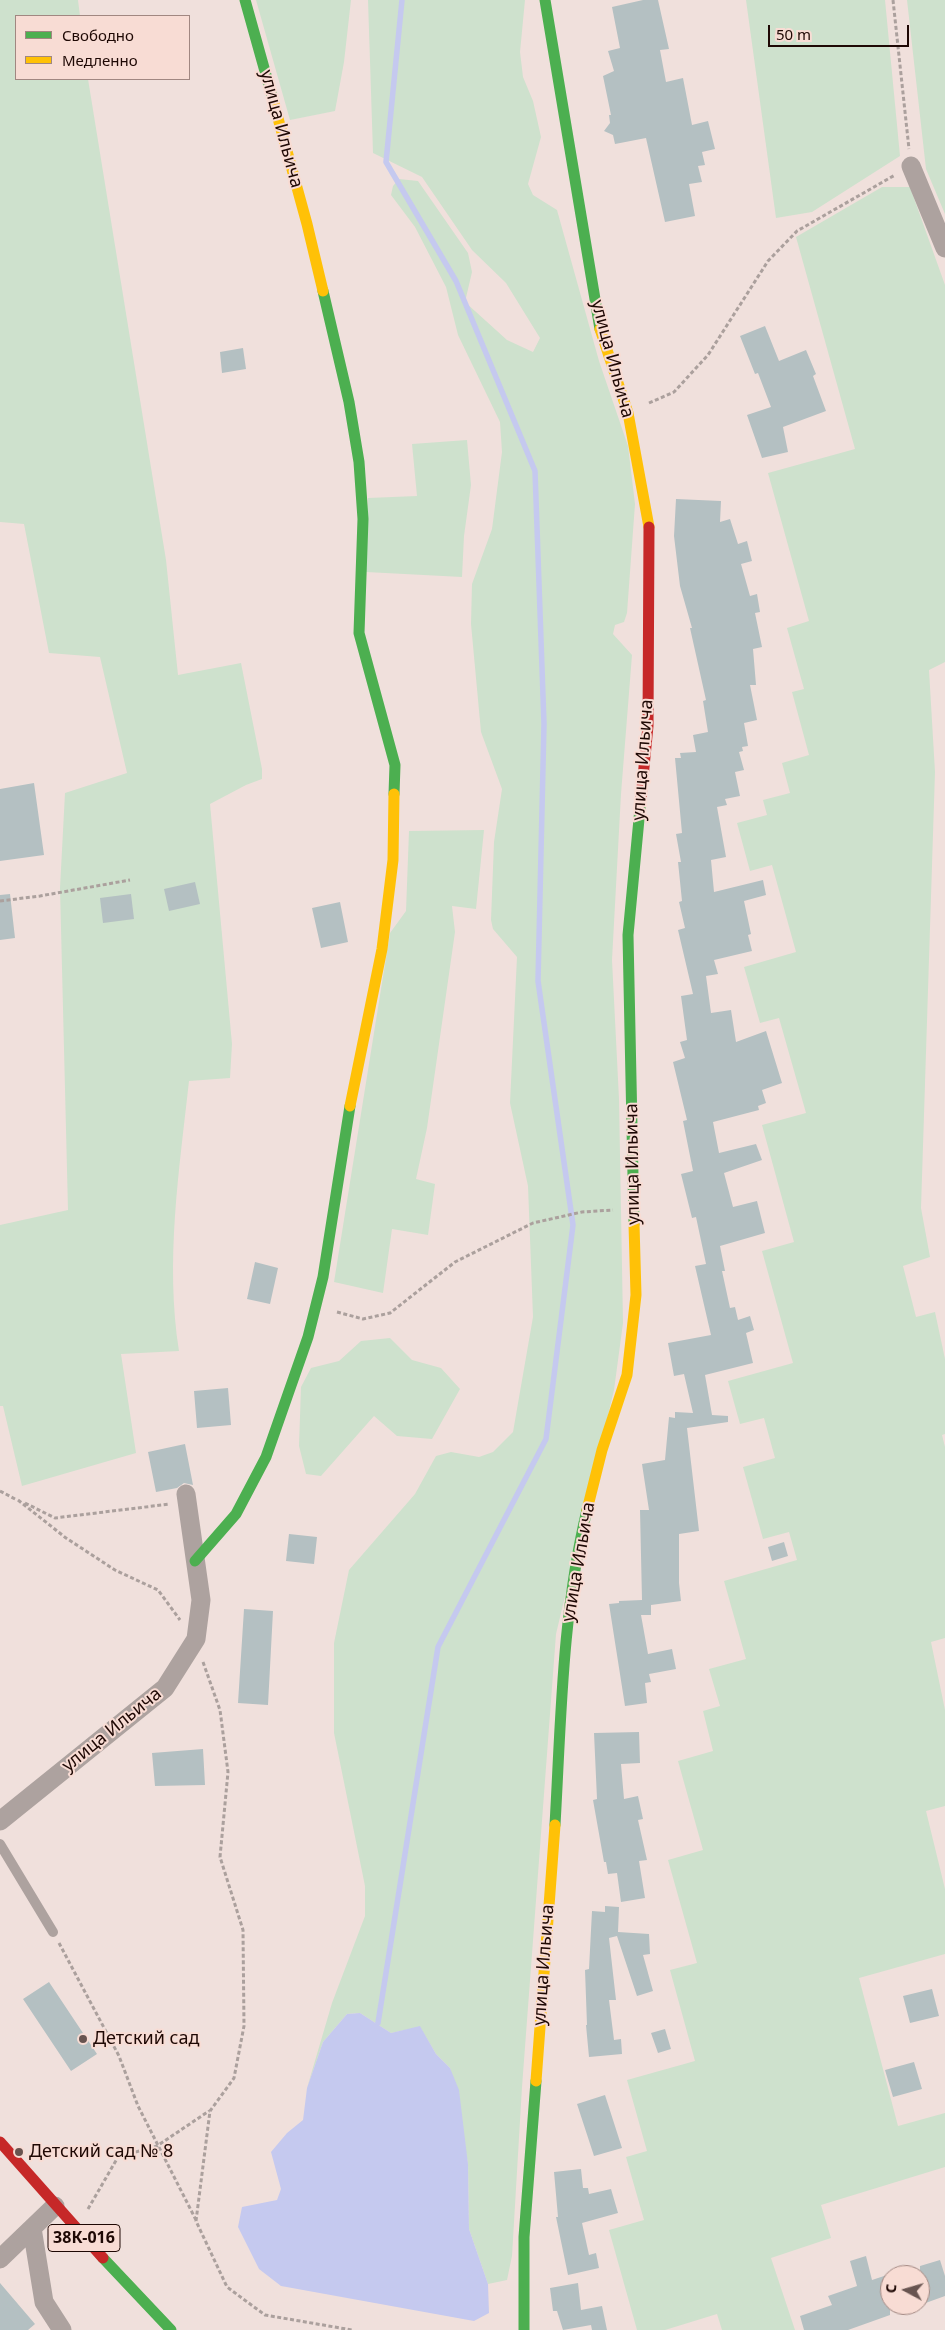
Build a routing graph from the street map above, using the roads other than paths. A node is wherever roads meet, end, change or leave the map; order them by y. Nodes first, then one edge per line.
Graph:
1 (246, 0) edge
2 (545, 0) edge
3 (911, 166) road end
4 (945, 248) edge
5 (186, 1494) dead end
6 (195, 1561) junction
7 (0, 1820) edge
8 (0, 1844) edge
9 (53, 1932) road end
10 (0, 2142) edge
11 (55, 2206) junction
12 (32, 2228) junction
13 (0, 2259) edge
14 (62, 2330) edge
15 (171, 2330) edge
16 (524, 2330) edge

1 - 6 street, улица Ильича
2 - 16 street, улица Ильича
3 - 4 street
5 - 6 street, улица Ильича
6 - 7 street, улица Ильича
8 - 9 lane
10 - 11 street, 38К-016
11 - 12 street
11 - 15 street, 38К-016
12 - 13 street
12 - 14 street

